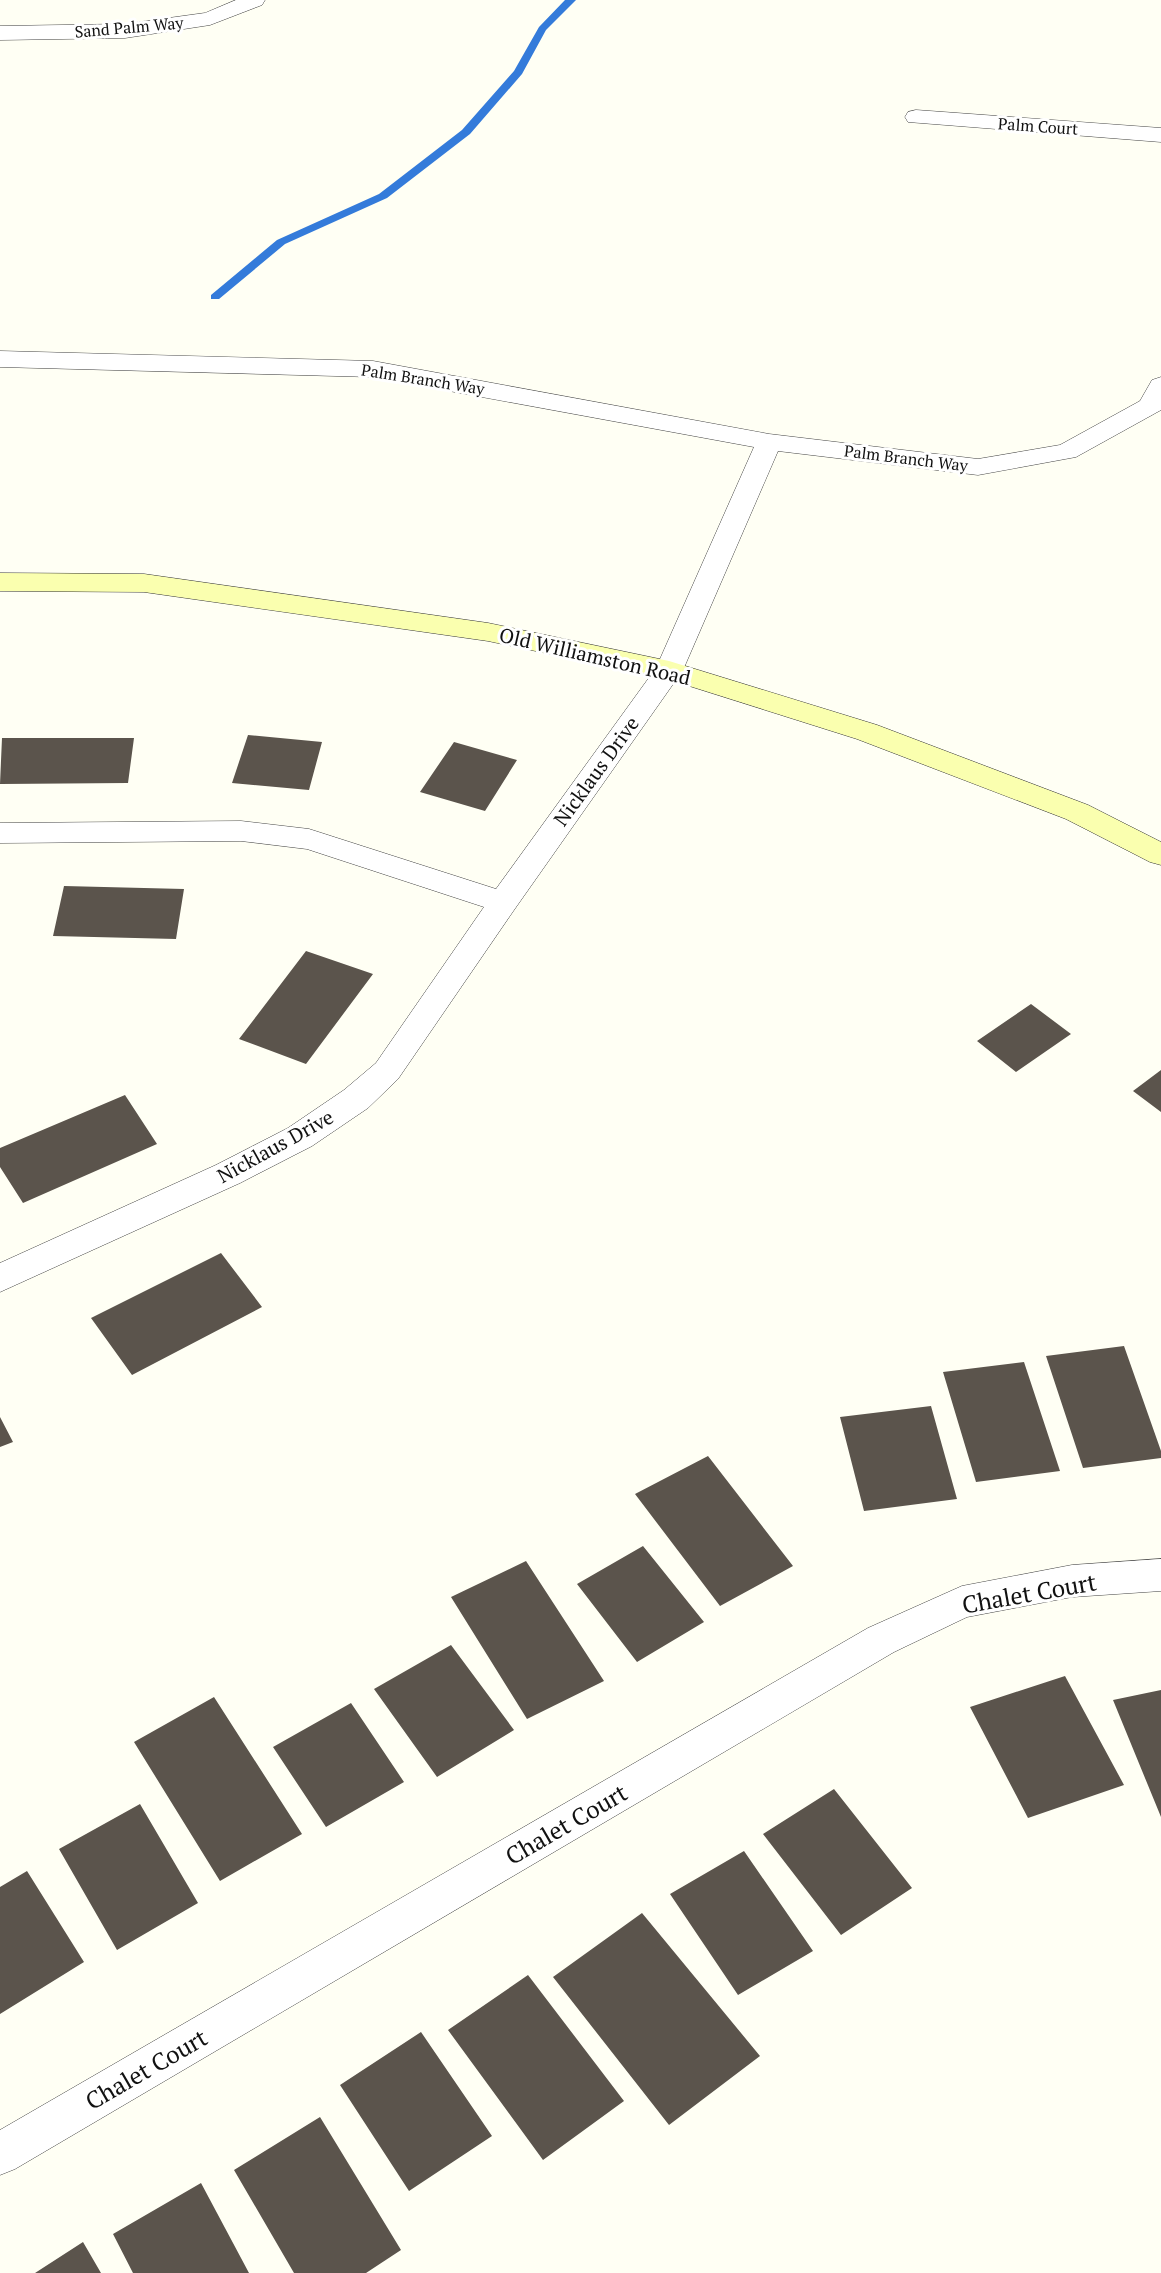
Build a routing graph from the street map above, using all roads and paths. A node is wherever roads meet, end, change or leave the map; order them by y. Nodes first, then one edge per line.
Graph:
1 (254, 0) edge
2 (0, 33) edge
3 (916, 117) dead end
4 (1161, 135) edge
5 (0, 359) edge
6 (1161, 385) edge
7 (769, 442) junction
8 (0, 582) edge
9 (669, 670) junction
10 (0, 833) edge
11 (1161, 855) edge
12 (503, 902) junction
13 (0, 1278) edge
14 (1161, 1575) edge
15 (0, 2154) edge

1 - 2 street, Sand Palm Way
3 - 4 street, Palm Court
5 - 7 street, Palm Branch Way
6 - 7 street, Palm Branch Way
7 - 9 street
8 - 9 street, Old Williamston Road
9 - 11 street, Old Williamston Road
9 - 12 street, Nicklaus Drive
10 - 12 street
12 - 13 street, Nicklaus Drive
14 - 15 street, Chalet Court

